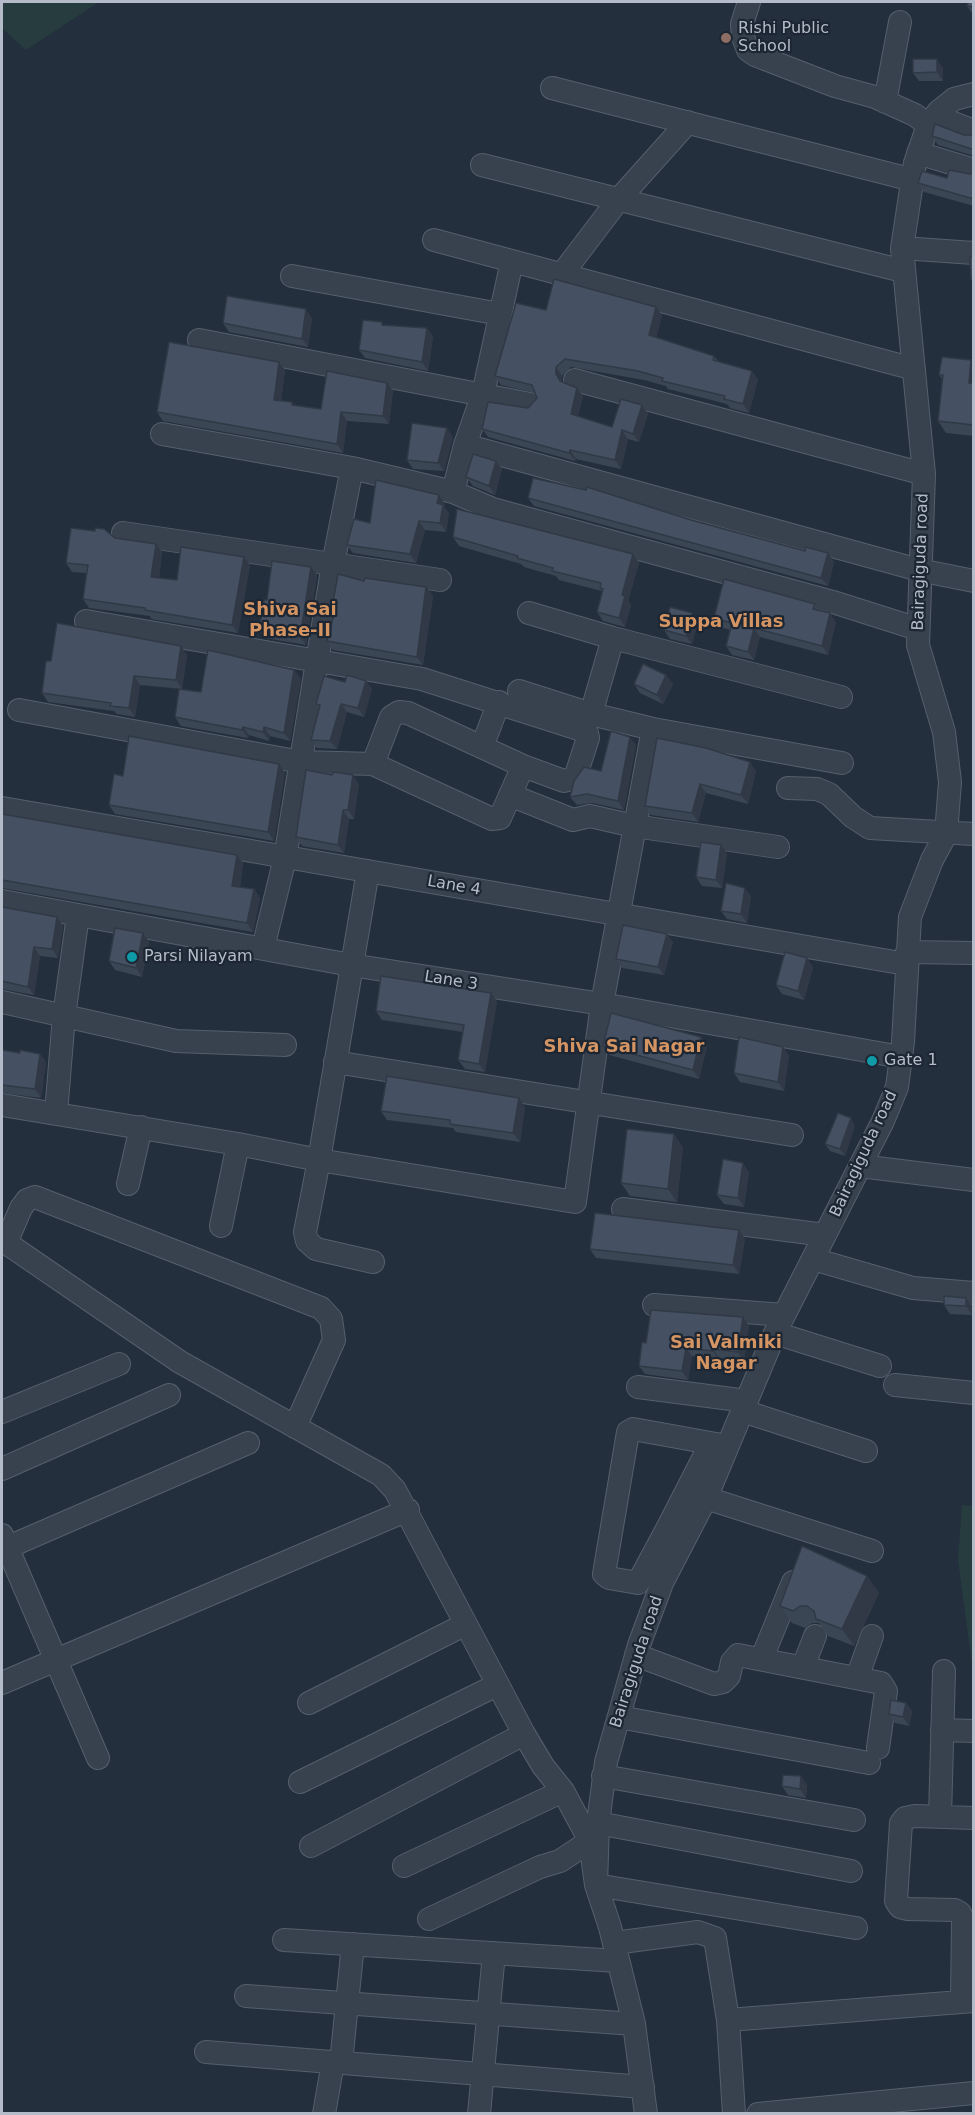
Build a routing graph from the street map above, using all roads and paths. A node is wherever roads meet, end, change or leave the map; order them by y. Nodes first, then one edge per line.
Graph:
1 (749, 2) edge
2 (900, 22) dead end
3 (552, 88) dead end
4 (974, 94) edge
5 (885, 102) junction
6 (932, 120) junction
7 (688, 122) junction
8 (974, 130) edge
9 (918, 153) junction
10 (482, 165) dead end
11 (974, 170) edge
12 (912, 180) junction
13 (619, 199) junction
14 (434, 240) dead end
15 (902, 248) junction
16 (974, 253) edge
17 (512, 261) junction
18 (903, 271) junction
19 (562, 274) junction
20 (292, 276) dead end
21 (500, 314) junction
22 (199, 340) dead end
23 (914, 369) junction
24 (575, 380) dead end
25 (483, 394) junction
26 (530, 404) edge
27 (162, 434) dead end
28 (465, 445) junction
29 (352, 468) junction
30 (924, 474) junction
31 (453, 492) junction
32 (123, 533) dead end
33 (333, 564) junction
34 (919, 570) junction
35 (440, 580) dead end
36 (974, 581) edge
37 (529, 613) dead end
38 (86, 621) dead end
39 (918, 628) junction
40 (613, 638) junction
41 (318, 662) junction
42 (519, 691) dead end
43 (841, 698) dead end
44 (499, 702) junction
45 (19, 711) dead end
46 (591, 714) junction
47 (653, 729) junction
48 (482, 747) junction
49 (301, 762) junction
50 (842, 764) dead end
51 (374, 765) junction
52 (523, 766) junction
53 (788, 788) dead end
54 (510, 795) junction
55 (2, 808) edge
56 (634, 826) junction
57 (946, 834) junction
58 (974, 834) edge
59 (778, 847) dead end
60 (285, 858) junction
61 (368, 871) junction
62 (2, 901) edge
63 (618, 914) junction
64 (78, 915) junction
65 (263, 948) junction
66 (974, 953) edge
67 (906, 958) junction
68 (351, 965) junction
69 (2, 1002) edge
70 (602, 1004) junction
71 (64, 1017) junction
72 (285, 1045) dead end
73 (901, 1057) junction
74 (335, 1062) junction
75 (589, 1102) junction
76 (2, 1105) edge
77 (56, 1113) junction
78 (141, 1127) junction
79 (792, 1135) dead end
80 (238, 1144) junction
81 (319, 1160) junction
82 (860, 1166) junction
83 (974, 1180) edge
84 (128, 1184) dead end
85 (623, 1209) dead end
86 (221, 1226) dead end
87 (825, 1235) junction
88 (4, 1241) edge
89 (813, 1258) junction
90 (373, 1262) dead end
91 (974, 1293) edge
92 (654, 1305) dead end
93 (780, 1324) junction
94 (119, 1364) dead end
95 (880, 1366) dead end
96 (895, 1385) dead end
97 (638, 1387) dead end
98 (974, 1393) edge
99 (169, 1395) dead end
100 (745, 1406) junction
101 (2, 1412) edge
102 (295, 1427) junction
103 (248, 1443) dead end
104 (718, 1446) junction
105 (866, 1451) dead end
106 (2, 1469) edge
107 (706, 1498) junction
108 (408, 1510) junction
109 (677, 1532) junction
110 (4, 1541) edge
111 (872, 1551) dead end
112 (801, 1565) edge
113 (464, 1625) junction
114 (815, 1636) edge
115 (872, 1636) dead end
116 (636, 1655) junction
117 (762, 1658) junction
118 (54, 1661) junction
119 (803, 1667) junction
120 (944, 1671) dead end
121 (857, 1678) junction
122 (2, 1683) edge
123 (497, 1685) junction
124 (309, 1704) dead end
125 (619, 1717) junction
126 (942, 1730) junction
127 (974, 1731) edge
128 (524, 1734) junction
129 (98, 1758) dead end
130 (603, 1776) junction
131 (300, 1782) dead end
132 (563, 1791) junction
133 (940, 1817) junction
134 (974, 1818) edge
135 (854, 1820) dead end
136 (594, 1832) junction
137 (311, 1846) dead end
138 (404, 1866) dead end
139 (851, 1871) dead end
140 (596, 1885) junction
141 (967, 1914) edge
142 (429, 1919) dead end
143 (856, 1928) dead end
144 (284, 1940) dead end
145 (353, 1944) junction
146 (616, 1952) junction
147 (494, 1953) junction
148 (246, 1996) dead end
149 (968, 2001) edge
150 (346, 2003) junction
151 (489, 2014) junction
152 (728, 2020) junction
153 (634, 2024) junction
154 (206, 2052) dead end
155 (337, 2062) junction
156 (483, 2074) junction
157 (644, 2087) junction
158 (974, 2093) edge
159 (324, 2114) edge
160 (479, 2114) edge
161 (646, 2114) edge
162 (734, 2114) edge
163 (758, 2114) edge

1 - 5 street
2 - 5 street
3 - 7 street
4 - 6 street
5 - 6 street
6 - 8 street
6 - 9 street, Bairagiguda road
7 - 12 street
7 - 13 street
9 - 11 street
9 - 12 street, Bairagiguda road
10 - 13 street
12 - 15 street, Bairagiguda road
13 - 18 street
13 - 19 street
14 - 17 street
15 - 16 street
15 - 18 street, Bairagiguda road
17 - 19 street
17 - 21 street
18 - 23 street, Bairagiguda road
19 - 23 street
20 - 21 street
21 - 25 street
22 - 25 street
23 - 30 street, Bairagiguda road
24 - 30 street
25 - 26 street
25 - 28 street
27 - 29 street
28 - 31 street
28 - 34 street
29 - 31 street
29 - 33 street
30 - 34 street, Bairagiguda road
31 - 39 street
32 - 33 street
33 - 35 street
33 - 41 street
34 - 36 street
34 - 39 street, Bairagiguda road
37 - 40 street
38 - 41 street
39 - 57 street, Bairagiguda road
40 - 43 street
40 - 46 street
41 - 44 street
41 - 49 street
42 - 46 street
44 - 48 street
44 - 52 street
45 - 49 street
46 - 47 street
47 - 50 street
47 - 56 street
48 - 51 street
48 - 52 street
49 - 51 street
49 - 60 street
51 - 54 street
52 - 54 street
53 - 57 street
54 - 56 street
55 - 60 street, Lane 4
56 - 59 street
56 - 63 street
57 - 58 street
57 - 67 street, Bairagiguda road
60 - 61 street, Lane 4
60 - 65 street
61 - 63 street, Lane 4
61 - 68 street
62 - 64 street, Lane 3
63 - 67 street, Lane 4
63 - 70 street
64 - 65 street, Lane 3
64 - 71 street
65 - 68 street, Lane 3
66 - 67 street, Lane 4
67 - 73 street, Bairagiguda road
68 - 70 street, Lane 3
68 - 74 street
69 - 71 street
70 - 73 street, Lane 3
70 - 75 street
71 - 72 street
71 - 77 street
73 - 82 street, Bairagiguda road
74 - 75 street
74 - 81 street
75 - 79 street
75 - 81 street
76 - 77 street
77 - 78 street
78 - 80 street
78 - 84 street
80 - 81 street
80 - 86 street
81 - 90 street
82 - 83 street
82 - 87 street, Bairagiguda road
85 - 87 street
87 - 89 street, Bairagiguda road
88 - 102 street
88 - 102 street
89 - 91 street
89 - 93 street, Bairagiguda road
92 - 93 street
93 - 95 street
93 - 100 street, Bairagiguda road
94 - 101 street
96 - 98 street
97 - 100 street
99 - 106 street
100 - 104 street, Bairagiguda road
100 - 105 street
102 - 108 street
103 - 110 street
104 - 107 street, Bairagiguda road
104 - 109 street
104 - 109 street
107 - 109 street, Bairagiguda road
107 - 111 street
108 - 113 street
108 - 118 street
109 - 116 street, Bairagiguda road
110 - 118 street
112 - 117 street
113 - 123 street
113 - 124 street
114 - 119 street
115 - 121 street
116 - 117 street
116 - 125 street, Bairagiguda road
117 - 119 street
118 - 122 street
118 - 129 street
119 - 121 street
120 - 126 street
121 - 125 street
123 - 128 street
123 - 131 street
125 - 130 street, Bairagiguda road
126 - 127 street
126 - 133 street
128 - 132 street
128 - 137 street
130 - 135 street
130 - 136 street, Bairagiguda road
132 - 136 street
132 - 138 street
133 - 134 street
133 - 141 street
136 - 139 street
136 - 140 street
136 - 142 street
140 - 143 street
140 - 146 street
141 - 149 street
144 - 145 street
145 - 147 street
145 - 150 street
146 - 147 street
146 - 152 street
146 - 153 street
147 - 151 street
148 - 150 street
149 - 152 street
150 - 151 street
150 - 155 street
151 - 153 street
151 - 156 street
152 - 162 street
153 - 157 street
154 - 155 street
155 - 156 street
155 - 159 street
156 - 157 street
156 - 160 street
157 - 161 street
158 - 163 street

